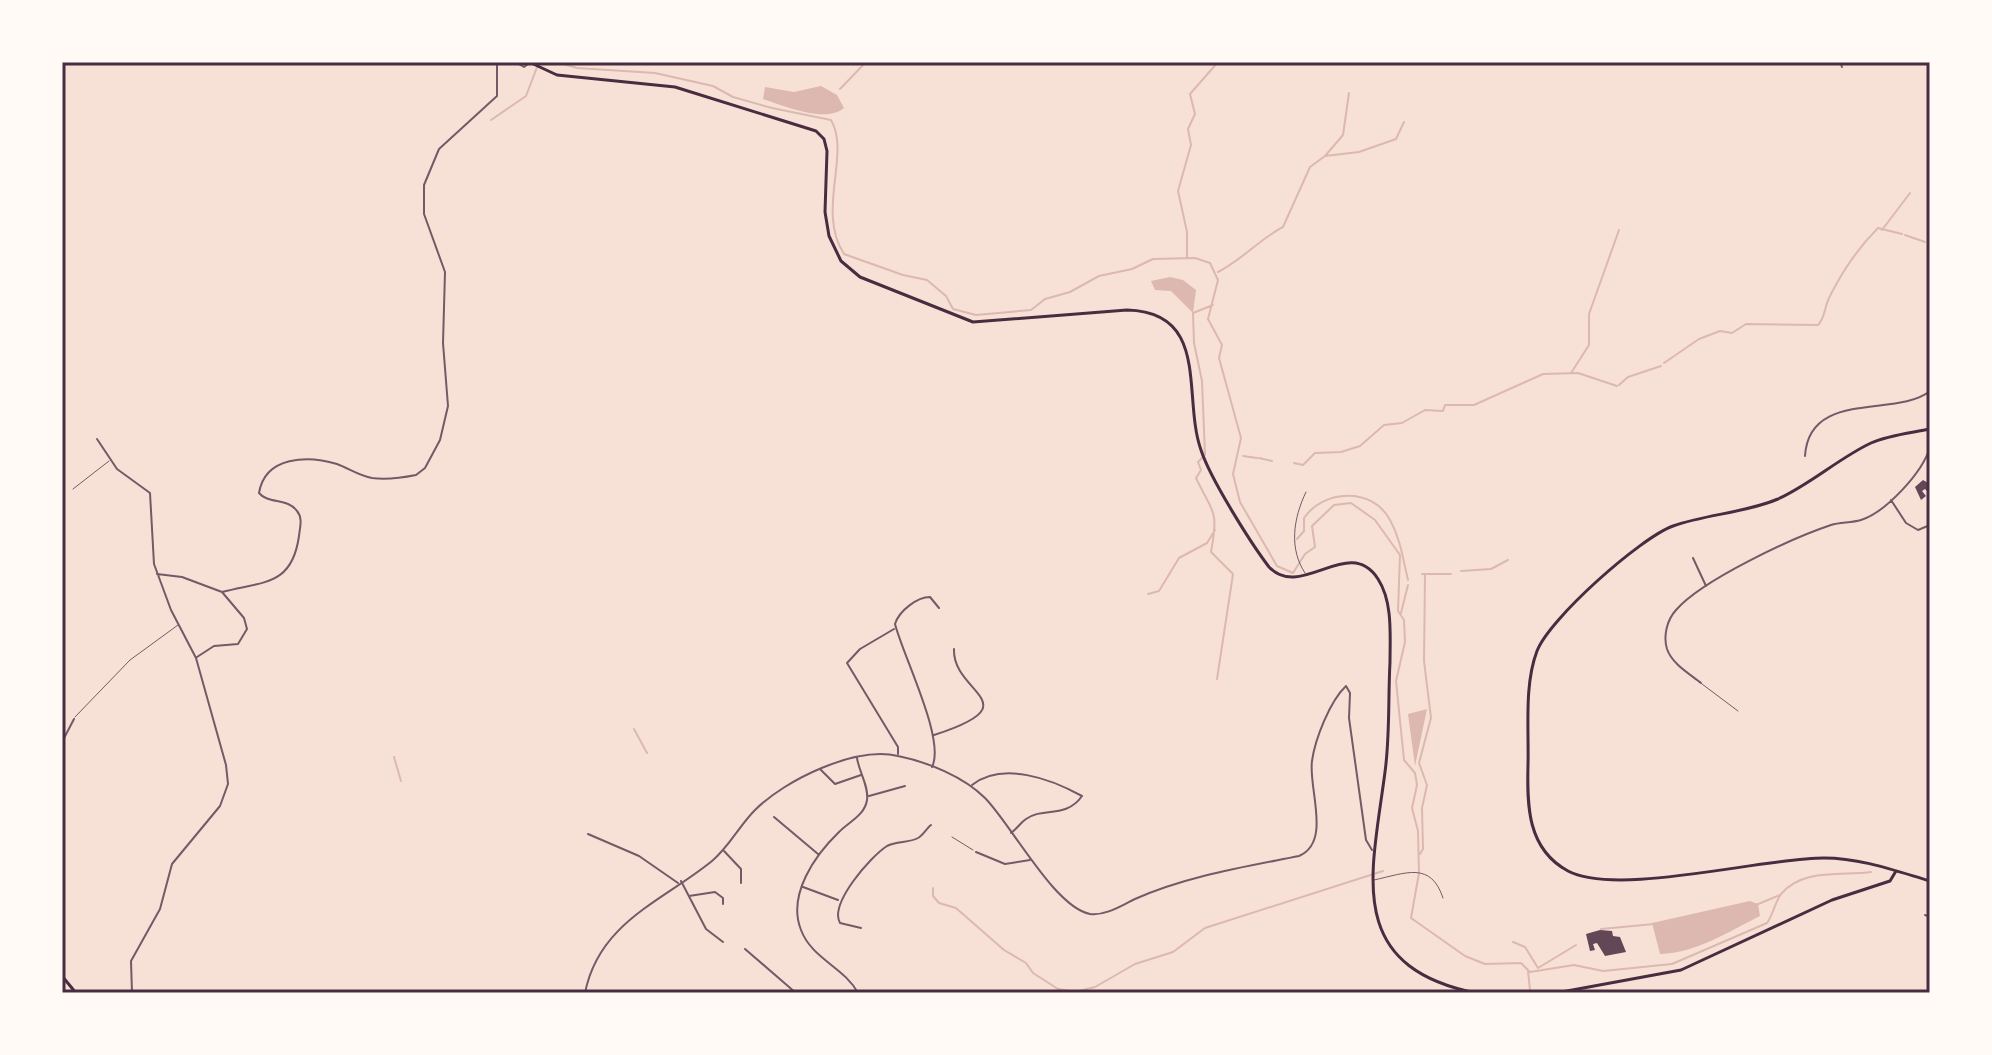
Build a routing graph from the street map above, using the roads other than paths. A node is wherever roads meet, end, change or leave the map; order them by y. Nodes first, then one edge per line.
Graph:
1 (497, 62) edge
2 (515, 62) edge
3 (530, 62) edge
4 (1840, 62) edge
5 (1842, 67) dead end
6 (1930, 391) edge
7 (1930, 429) edge
8 (97, 439) dead end
9 (1930, 447) edge
10 (1805, 456) dead end
11 (109, 461) junction
12 (73, 489) dead end
13 (1306, 492) dead end
14 (1890, 499) junction
15 (1930, 525) edge
16 (1693, 558) dead end
17 (156, 574) junction
18 (1306, 576) junction
19 (1706, 587) junction
20 (222, 592) junction
21 (939, 608) dead end
22 (179, 625) junction
23 (896, 628) junction
24 (954, 649) dead end
25 (196, 658) junction
26 (1701, 683) joint
27 (1738, 711) dead end
28 (74, 719) joint
29 (932, 735) junction
30 (62, 742) edge
31 (898, 756) junction
32 (857, 758) junction
33 (932, 767) junction
34 (820, 769) junction
35 (862, 774) junction
36 (905, 786) dead end
37 (971, 786) junction
38 (868, 796) junction
39 (774, 817) dead end
40 (931, 825) dead end
41 (797, 827) dead end
42 (792, 833) junction
43 (1011, 833) junction
44 (588, 834) dead end
45 (952, 837) dead end
46 (723, 850) junction
47 (1373, 850) junction
48 (976, 852) joint
49 (819, 855) junction
50 (1031, 859) junction
51 (1896, 871) junction
52 (1372, 881) junction
53 (1930, 881) edge
54 (679, 882) junction
55 (741, 883) dead end
56 (802, 887) junction
57 (688, 896) junction
58 (1443, 898) dead end
59 (839, 901) junction
60 (723, 904) dead end
61 (1925, 915) dead end
62 (1930, 917) edge
63 (861, 928) dead end
64 (723, 942) dead end
65 (745, 949) dead end
66 (62, 976) edge
67 (76, 993) edge
68 (132, 993) edge
69 (585, 993) edge
70 (796, 993) edge
71 (858, 993) edge
72 (1476, 993) edge
73 (1556, 993) edge

1 - 20 street
2 - 3 street
3 - 18 main road
4 - 5 street
6 - 10 street
7 - 51 main road
8 - 11 street
9 - 14 street
11 - 12 lane
11 - 17 street
13 - 18 lane
14 - 15 street
14 - 19 street
16 - 19 street
17 - 20 street
17 - 22 street
18 - 47 main road
19 - 26 street
20 - 25 street
21 - 23 street
22 - 25 street
22 - 28 lane
23 - 29 street
23 - 31 street
24 - 29 street
25 - 68 street
26 - 27 lane
28 - 30 street
29 - 33 street
31 - 32 street
31 - 33 street
32 - 34 street
32 - 35 street
33 - 37 street
34 - 35 street
34 - 46 street
35 - 38 street
36 - 38 street
37 - 43 street
37 - 43 street
38 - 49 street
39 - 42 street
40 - 59 street
41 - 42 street
42 - 49 street
43 - 50 street
44 - 54 street
45 - 48 lane
46 - 54 street
46 - 55 street
47 - 50 street
47 - 52 main road
48 - 50 street
49 - 56 street
51 - 53 main road
51 - 73 main road
52 - 58 lane
52 - 72 main road
54 - 57 street
54 - 69 street
56 - 59 street
56 - 71 street
57 - 60 street
57 - 64 street
59 - 63 street
61 - 62 street
65 - 70 street
66 - 67 main road

